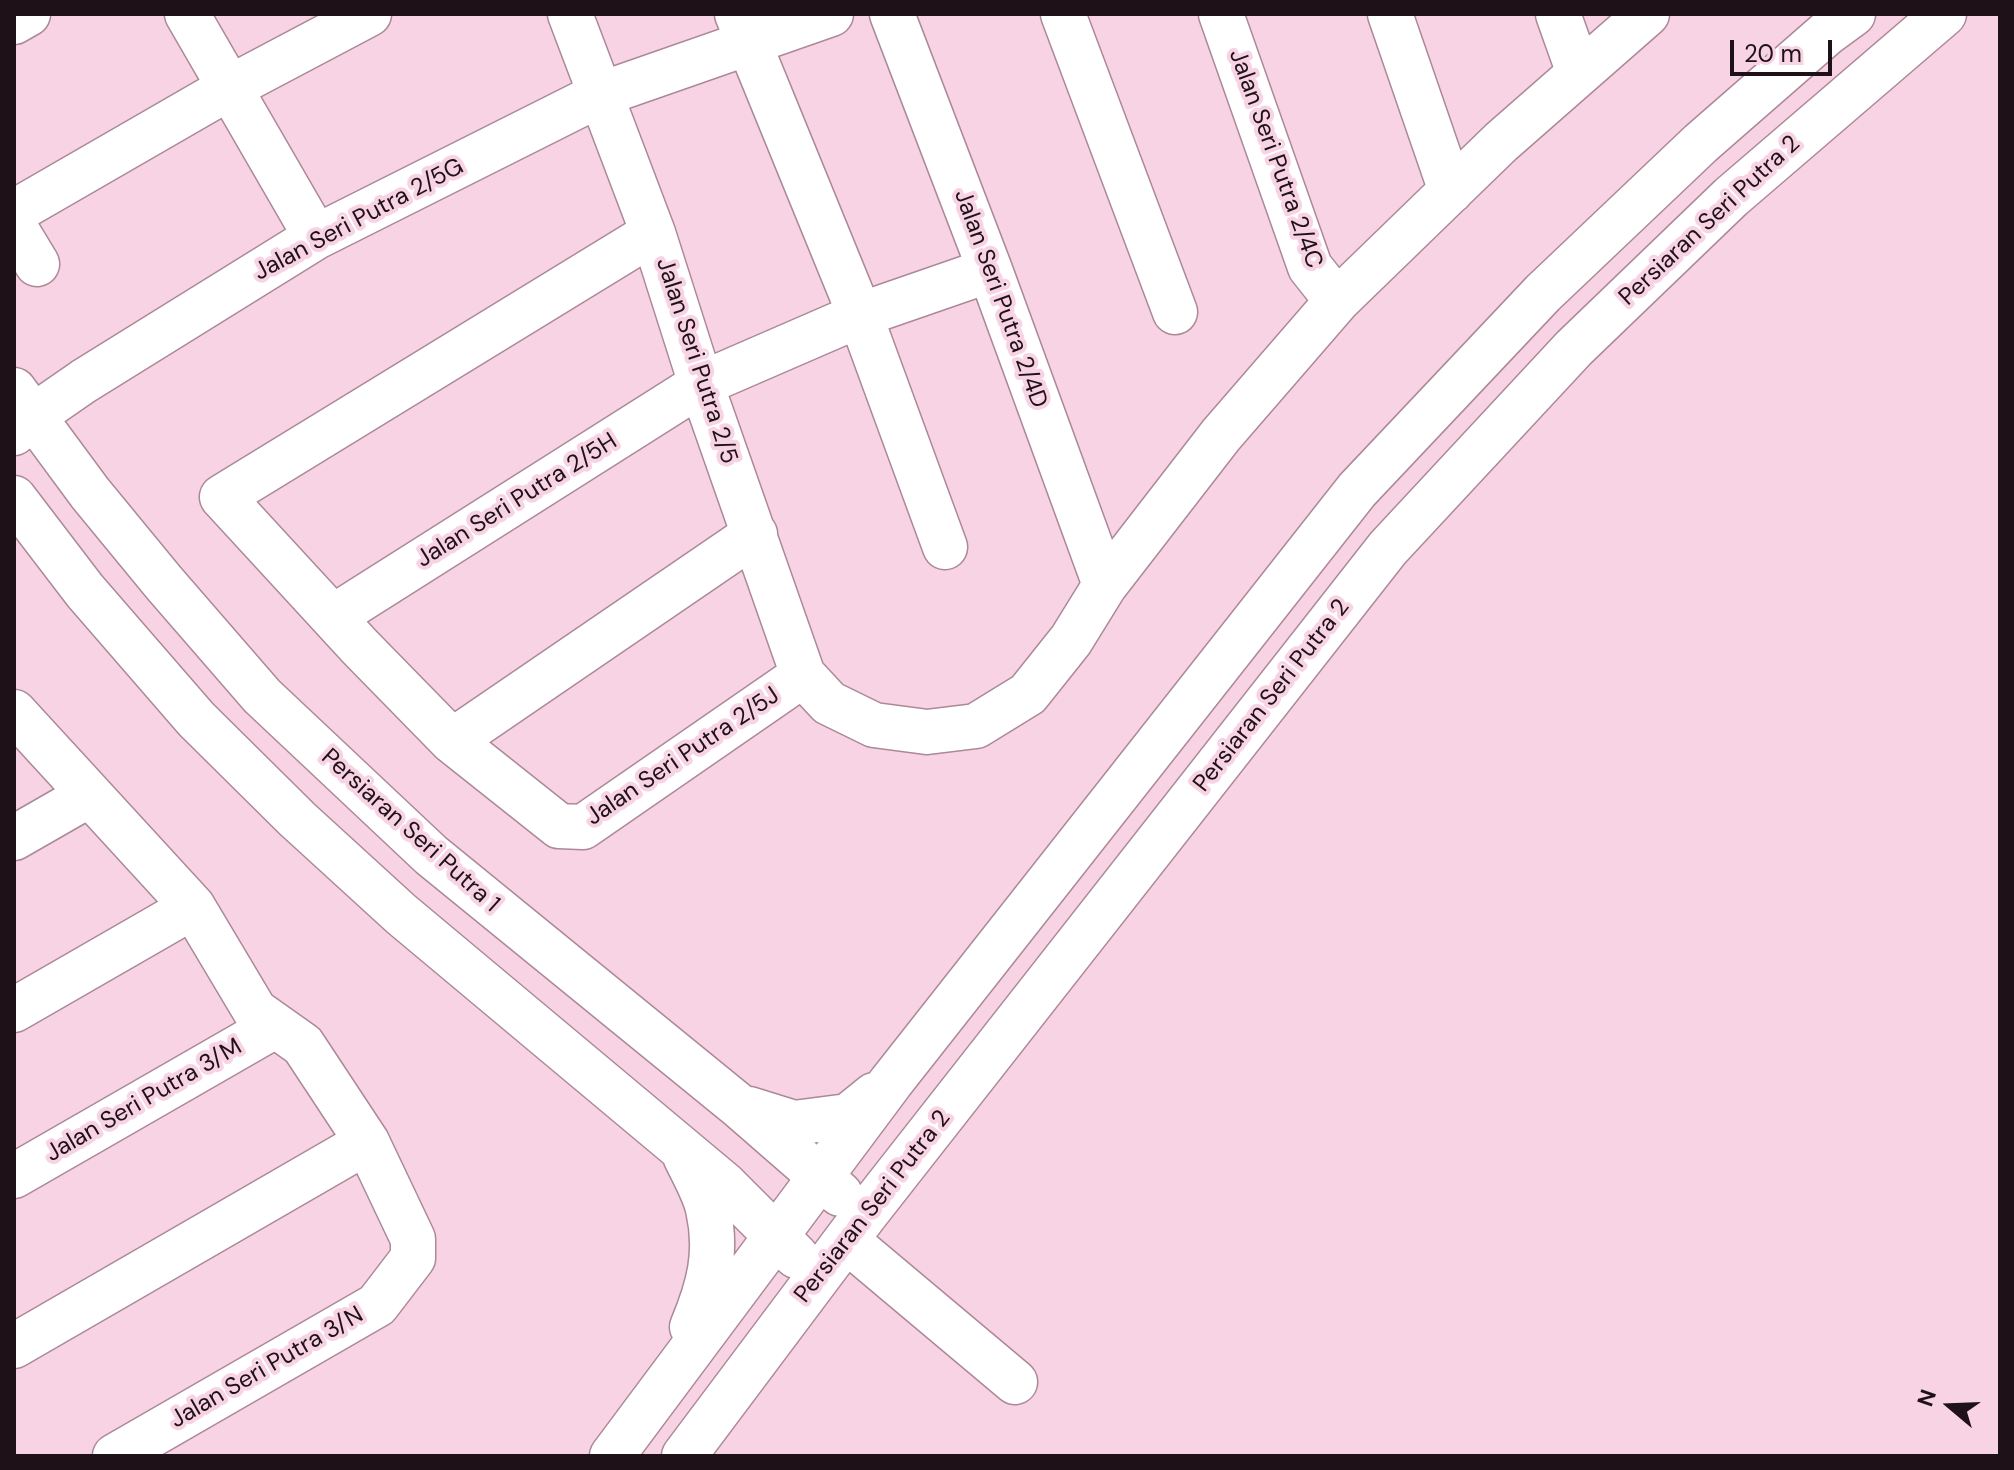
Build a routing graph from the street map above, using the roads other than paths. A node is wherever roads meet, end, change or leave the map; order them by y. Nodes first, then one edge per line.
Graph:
1 (28, 14) edge
2 (187, 14) edge
3 (369, 14) edge
4 (570, 14) edge
5 (831, 14) edge
6 (892, 14) edge
7 (1063, 14) edge
8 (1221, 14) edge
9 (1390, 14) edge
10 (1558, 14) edge
11 (1647, 14) edge
12 (1944, 14) edge
13 (1841, 20) edge
14 (14, 22) edge
15 (743, 29) edge
16 (1579, 73) junction
17 (229, 88) junction
18 (599, 95) junction
19 (1451, 191) junction
20 (14, 212) edge
21 (14, 226) edge
22 (653, 233) junction
23 (316, 237) junction
24 (37, 264) dead end
25 (990, 270) junction
26 (1337, 301) junction
27 (1175, 312) dead end
28 (860, 315) junction
29 (701, 384) junction
30 (20, 413) edge
31 (14, 498) edge
32 (755, 534) junction
33 (945, 547) dead end
34 (1105, 585) junction
35 (333, 617) junction
36 (816, 689) junction
37 (14, 712) edge
38 (452, 741) junction
39 (89, 795) junction
40 (14, 838) edge
41 (193, 907) junction
42 (14, 1010) edge
43 (275, 1026) junction
44 (891, 1082) junction
45 (739, 1106) junction
46 (367, 1142) junction
47 (681, 1147) junction
48 (820, 1175) junction
49 (14, 1176) edge
50 (855, 1228) junction
51 (775, 1235) junction
52 (817, 1278) junction
53 (14, 1346) edge
54 (671, 1377) junction
55 (1015, 1382) dead end
56 (115, 1456) edge
57 (612, 1456) edge
58 (684, 1456) edge

1 - 14 street
2 - 17 street
3 - 17 street
4 - 18 street, Jalan Seri Putra 2/5
5 - 15 street, Jalan Seri Putra 2/5G
6 - 25 street, Jalan Seri Putra 2/4D
7 - 27 street
8 - 26 street, Jalan Seri Putra 2/4C
9 - 19 street
10 - 16 street
11 - 16 street
12 - 50 street, Persiaran Seri Putra 2
13 - 44 street
15 - 18 street, Jalan Seri Putra 2/5G
15 - 28 street
16 - 19 street
17 - 20 street
17 - 23 street
18 - 22 street, Jalan Seri Putra 2/5
18 - 23 street, Jalan Seri Putra 2/5G
19 - 26 street
21 - 24 street
22 - 29 street, Jalan Seri Putra 2/5
22 - 35 street
23 - 30 street, Jalan Seri Putra 2/5G
25 - 28 street, Jalan Seri Putra 2/5H
25 - 34 street, Jalan Seri Putra 2/4D
26 - 34 street
28 - 29 street, Jalan Seri Putra 2/5H
28 - 33 street
29 - 32 street, Jalan Seri Putra 2/5
29 - 35 street, Jalan Seri Putra 2/5H
30 - 45 street, Persiaran Seri Putra 1
31 - 47 street
32 - 36 street, Jalan Seri Putra 2/5
32 - 38 street
34 - 36 street
35 - 38 street
36 - 38 street, Jalan Seri Putra 2/5J
37 - 39 street
39 - 40 street
39 - 41 street
41 - 42 street
41 - 43 street
43 - 46 street
43 - 49 street, Jalan Seri Putra 3/M
44 - 45 street
44 - 48 street
45 - 48 street, Persiaran Seri Putra 1
46 - 53 street
46 - 56 street, Jalan Seri Putra 3/N
47 - 51 street
47 - 54 street
48 - 50 street, Persiaran Seri Putra 1
48 - 51 street
50 - 52 street, Persiaran Seri Putra 2
50 - 55 street, Persiaran Seri Putra 1
51 - 52 street
51 - 54 street
52 - 58 street, Persiaran Seri Putra 2
54 - 57 street

